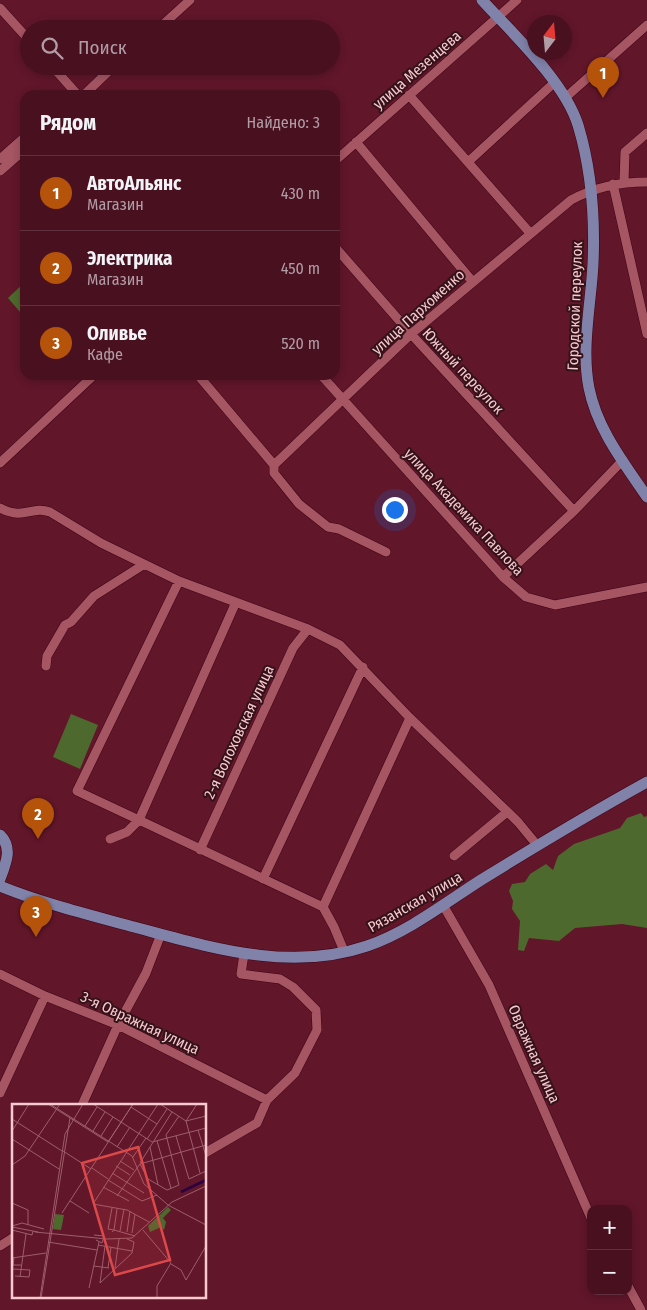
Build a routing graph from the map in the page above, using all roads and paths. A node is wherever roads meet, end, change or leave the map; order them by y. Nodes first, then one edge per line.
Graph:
1 (190, 0) edge
2 (482, 0) edge
3 (517, 0) edge
4 (0, 8) edge
5 (498, 18) junction
6 (168, 20) edge
7 (647, 25) edge
8 (20, 30) edge
9 (62, 75) edge
10 (104, 75) edge
11 (555, 82) junction
12 (80, 90) edge
13 (86, 90) edge
14 (409, 95) junction
15 (566, 98) junction
16 (647, 133) edge
17 (20, 141) edge
18 (356, 142) junction
19 (20, 153) edge
20 (340, 156) edge
21 (0, 159) edge
22 (468, 162) junction
23 (0, 171) edge
24 (624, 182) junction
25 (647, 182) edge
26 (613, 184) junction
27 (590, 190) junction
28 (530, 232) junction
29 (340, 253) edge
30 (472, 281) junction
31 (411, 334) junction
32 (647, 334) edge
33 (89, 380) edge
34 (202, 380) edge
35 (325, 380) edge
36 (343, 400) junction
37 (622, 460) junction
38 (0, 463) edge
39 (274, 465) junction
40 (647, 497) edge
41 (0, 508) edge
42 (574, 511) junction
43 (386, 552) dead end
44 (143, 565) junction
45 (503, 577) junction
46 (179, 581) junction
47 (647, 587) edge
48 (236, 602) junction
49 (308, 628) junction
50 (46, 666) dead end
51 (363, 667) junction
52 (410, 718) junction
53 (647, 782) edge
54 (507, 812) junction
55 (139, 820) junction
56 (0, 835) edge
57 (110, 839) dead end
58 (537, 845) junction
59 (200, 850) junction
60 (454, 856) dead end
61 (0, 879) edge
62 (263, 879) junction
63 (0, 886) edge
64 (443, 905) junction
65 (323, 907) junction
66 (161, 934) junction
67 (344, 951) junction
68 (244, 954) junction
69 (0, 974) edge
70 (45, 996) junction
71 (118, 1025) junction
72 (0, 1093) edge
73 (268, 1100) junction
74 (82, 1104) edge
75 (206, 1152) edge
76 (587, 1209) edge
77 (632, 1293) edge
78 (641, 1310) edge

1 - 6 street
2 - 5 main road, Городской переулок
3 - 5 street, улица Мезенцева
4 - 8 street
5 - 11 main road, Городской переулок
5 - 14 street, улица Мезенцева
7 - 15 street
9 - 12 street
10 - 13 street
11 - 15 main road, Городской переулок
11 - 22 street
14 - 18 street, улица Мезенцева
14 - 22 street
15 - 27 main road, Городской переулок
16 - 24 street
17 - 21 street
18 - 20 street, улица Мезенцева
18 - 30 street
19 - 23 street
22 - 28 street
24 - 25 street, улица Пархоменко
24 - 26 street, улица Пархоменко
26 - 27 street, улица Пархоменко
26 - 32 street
27 - 28 street, улица Пархоменко
27 - 37 main road, Городской переулок
28 - 30 street, улица Пархоменко
29 - 31 street, Южный переулок
30 - 31 street, улица Пархоменко
31 - 36 street, улица Пархоменко
31 - 42 street, Южный переулок
33 - 38 street
34 - 39 street
35 - 36 street, улица Академика Павлова
36 - 39 street, улица Пархоменко
36 - 45 street, улица Академика Павлова
37 - 40 main road, Городской переулок
37 - 42 street
39 - 43 street
41 - 44 street
42 - 45 street
44 - 46 street
44 - 50 street
45 - 47 street, улица Академика Павлова
46 - 48 street
46 - 55 street
48 - 49 street
48 - 55 street
49 - 51 street
49 - 59 street, 2-я Волоховская улица
51 - 52 street
51 - 62 street
52 - 54 street
52 - 65 street
53 - 58 main road, Рязанская улица
54 - 58 street
54 - 60 street
55 - 57 street
55 - 59 street
56 - 61 main road
58 - 64 main road, Рязанская улица
59 - 62 street
62 - 65 street
63 - 66 main road, Рязанская улица
64 - 67 main road, Рязанская улица
64 - 76 street, Овражная улица
65 - 67 street
66 - 68 main road, Рязанская улица
66 - 71 street
67 - 68 main road, Рязанская улица
68 - 73 street
69 - 70 street, 3-я Овражная улица
70 - 71 street, 3-я Овражная улица
70 - 72 street
71 - 73 street, 3-я Овражная улица
71 - 74 street
73 - 75 street
77 - 78 street

